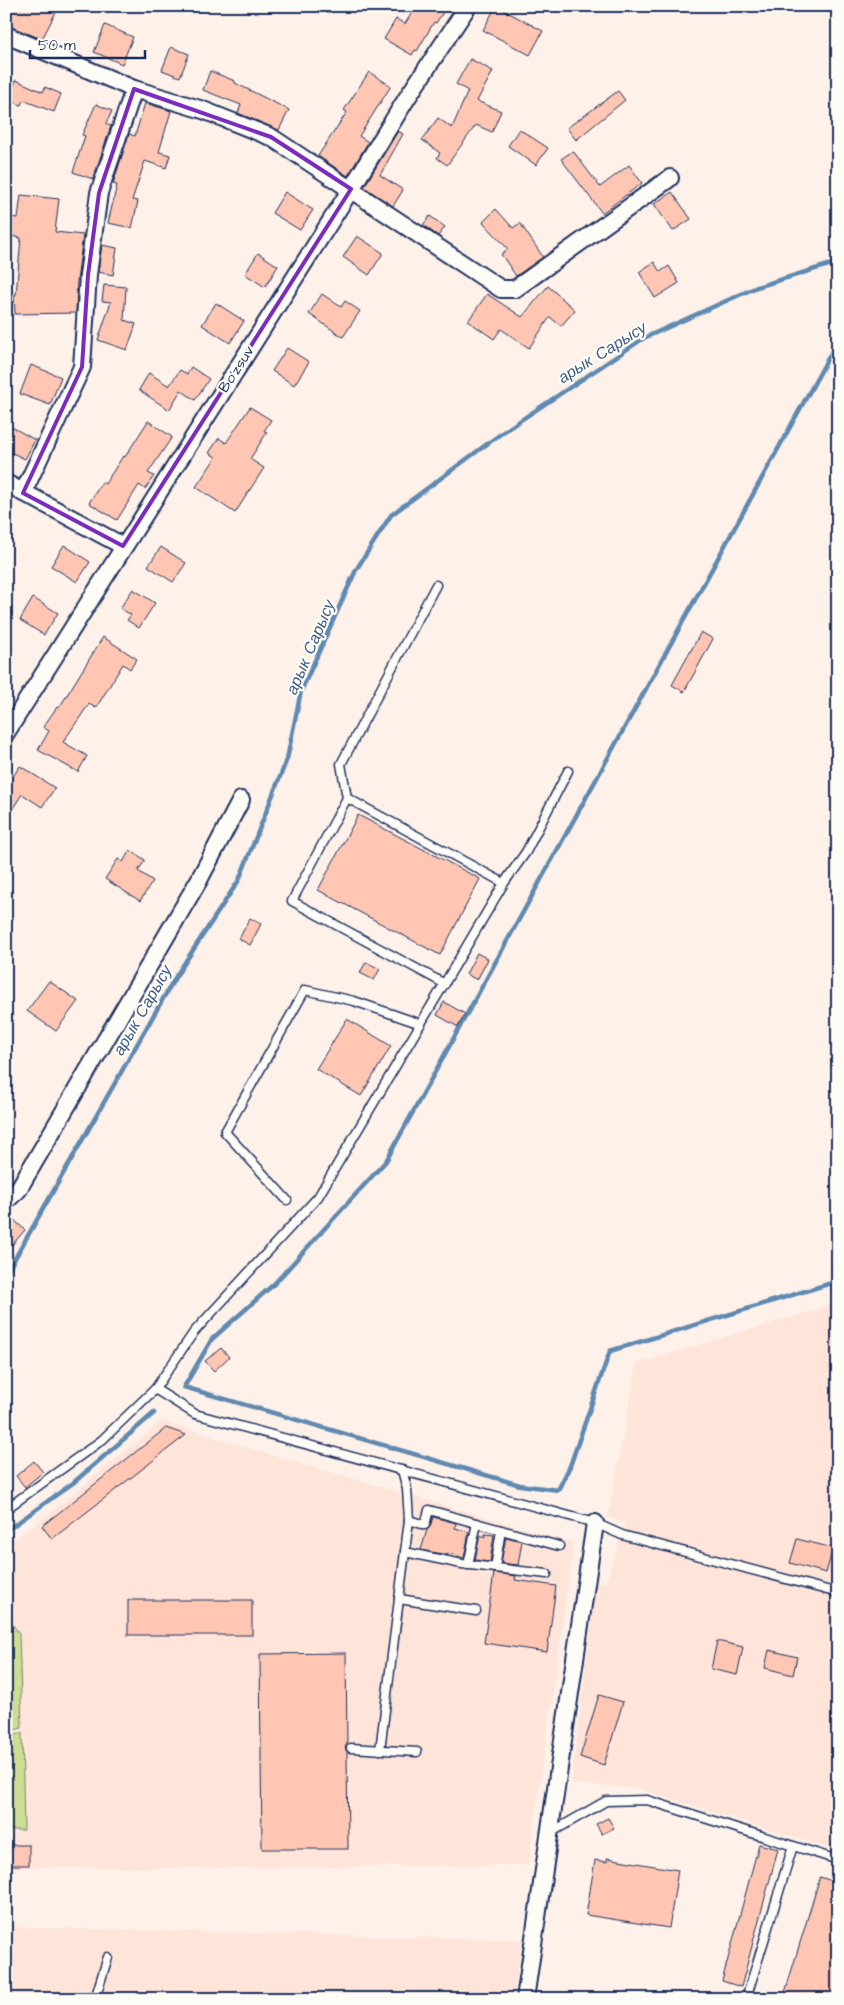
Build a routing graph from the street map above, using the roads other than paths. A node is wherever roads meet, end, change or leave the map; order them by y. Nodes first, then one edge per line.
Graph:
1 (468, 6) edge
2 (6, 35) edge
3 (134, 89) junction
4 (670, 178) dead end
5 (350, 189) junction
6 (6, 484) edge
7 (23, 494) junction
8 (123, 546) junction
9 (436, 584) dead end
10 (6, 733) edge
11 (568, 771) dead end
12 (347, 798) junction
13 (241, 800) dead end
14 (504, 883) junction
15 (445, 984) junction
16 (421, 1024) junction
17 (287, 1200) dead end
18 (6, 1201) edge
19 (156, 1390) junction
20 (402, 1470) junction
21 (6, 1509) edge
22 (409, 1520) junction
23 (478, 1523) junction
24 (595, 1523) junction
25 (502, 1530) junction
26 (559, 1546) dead end
27 (405, 1552) junction
28 (468, 1565) junction
29 (495, 1568) junction
30 (547, 1574) dead end
31 (838, 1593) edge
32 (399, 1599) junction
33 (476, 1611) dead end
34 (351, 1748) dead end
35 (380, 1750) junction
36 (417, 1752) dead end
37 (550, 1833) junction
38 (793, 1846) junction
39 (838, 1860) edge
40 (108, 1957) dead end
41 (95, 1999) edge
42 (525, 1999) edge
43 (746, 1999) edge

1 - 5 street, Bo'zsuv
2 - 3 street
3 - 5 street
3 - 7 street
4 - 5 street
5 - 8 street, Bo'zsuv
6 - 7 street
7 - 8 street
8 - 10 street, Bo'zsuv
9 - 12 lane
11 - 14 lane
12 - 14 lane
12 - 15 lane
13 - 18 street
14 - 15 lane
15 - 16 lane
16 - 17 lane
16 - 19 lane
19 - 20 lane
19 - 21 lane
20 - 22 lane
20 - 24 lane
22 - 23 lane
22 - 27 lane
23 - 25 lane
23 - 28 lane
24 - 31 lane
24 - 37 street
25 - 26 lane
25 - 29 lane
27 - 28 lane
27 - 32 lane
28 - 29 lane
29 - 30 lane
32 - 33 lane
32 - 35 lane
34 - 35 lane
35 - 36 lane
37 - 38 lane
37 - 42 street
38 - 39 lane
38 - 43 lane
40 - 41 lane

